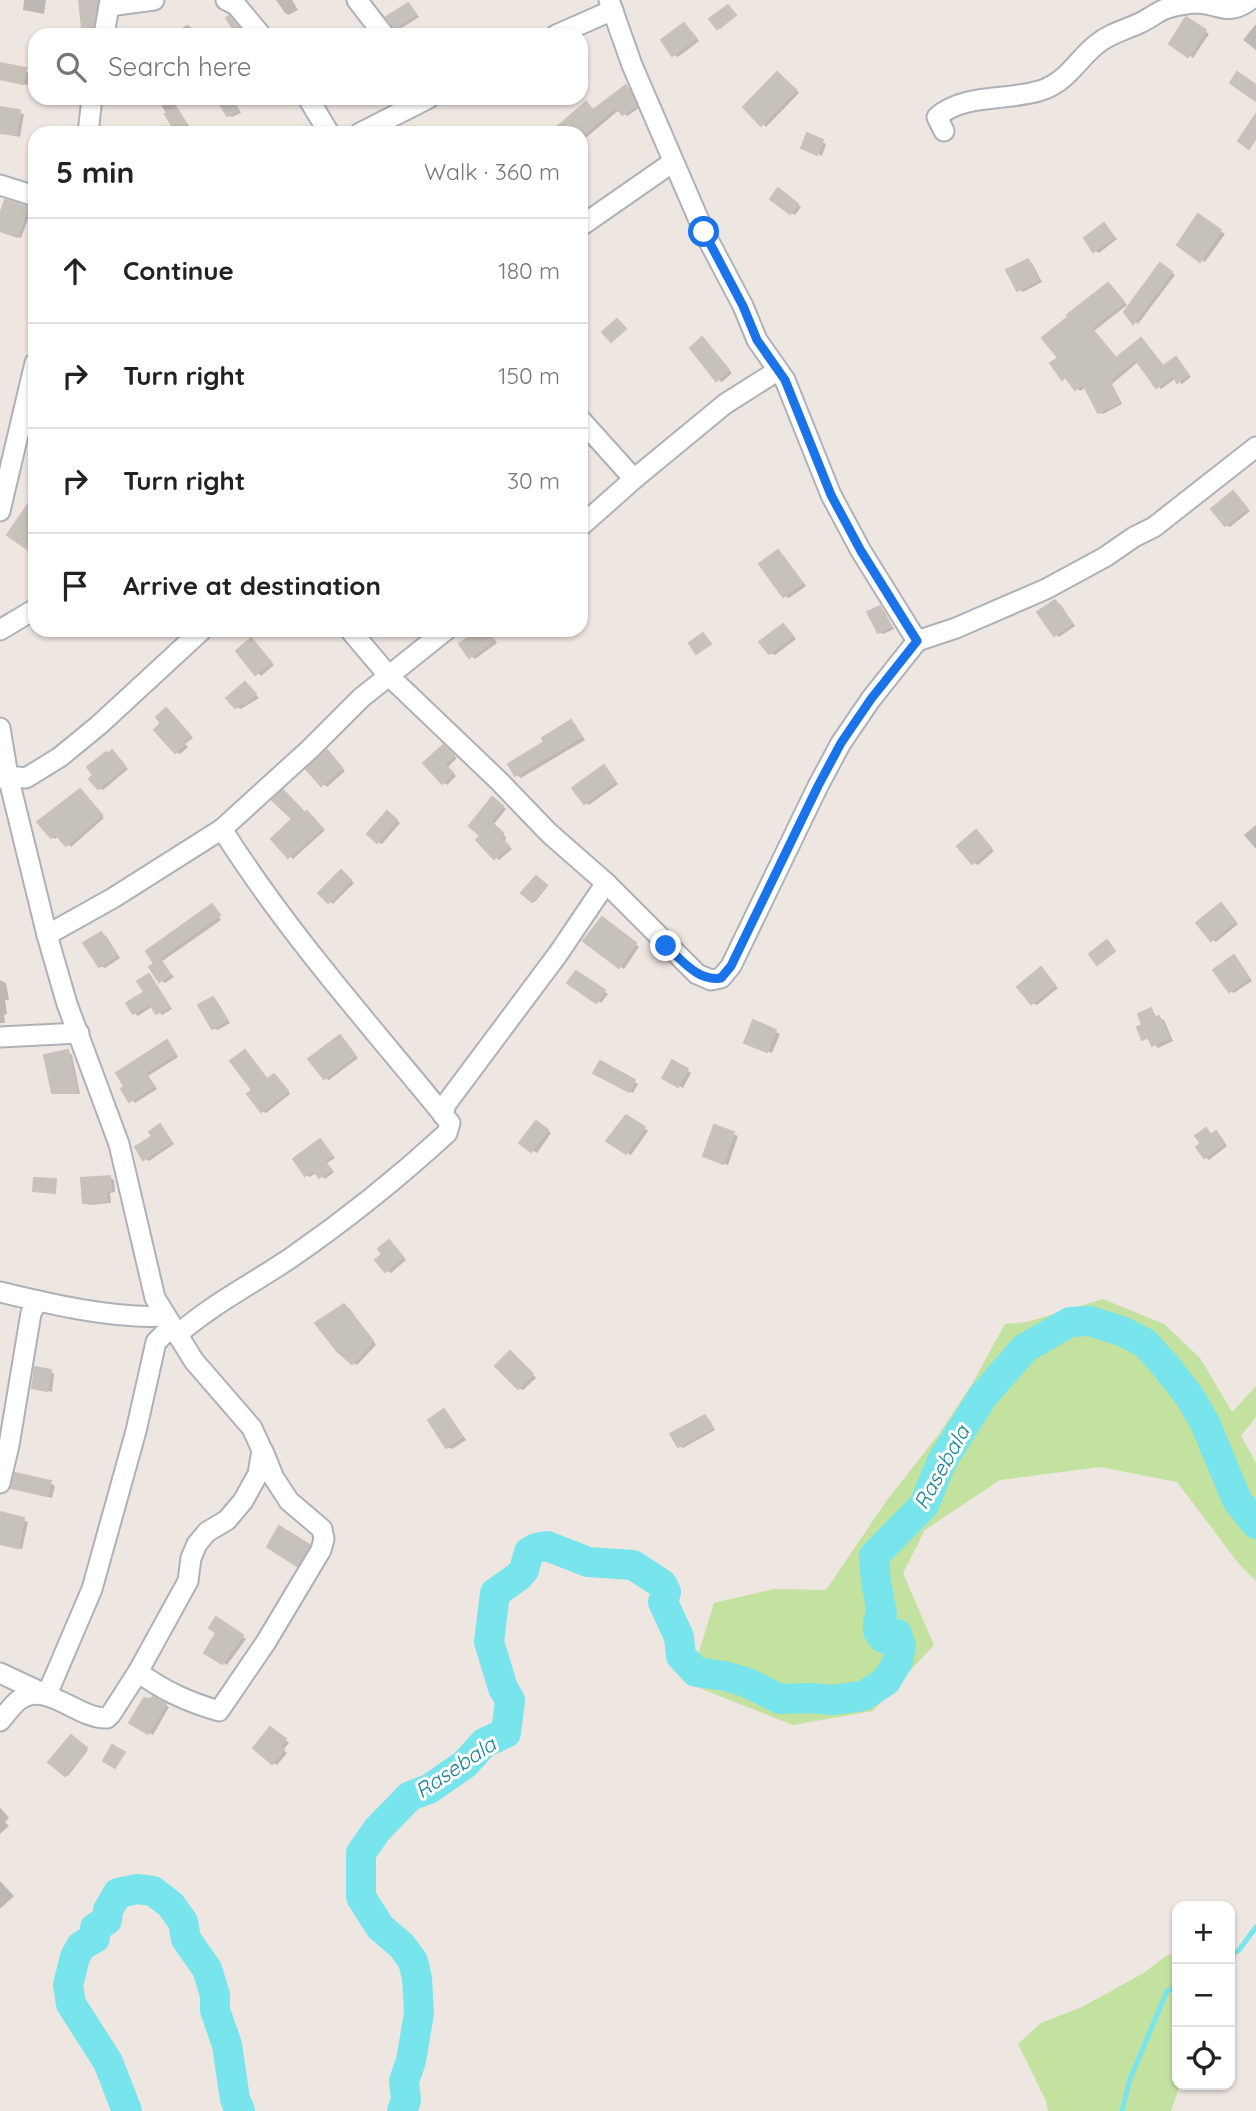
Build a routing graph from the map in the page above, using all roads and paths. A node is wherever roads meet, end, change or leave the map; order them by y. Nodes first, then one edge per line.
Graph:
1 (154, 0) edge
2 (226, 0) edge
3 (357, 0) edge
4 (1250, 0) edge
5 (109, 3) edge
6 (611, 5) edge
7 (105, 28) edge
8 (255, 28) edge
9 (379, 28) edge
10 (569, 28) edge
11 (91, 105) edge
12 (312, 105) edge
13 (415, 105) edge
14 (89, 126) edge
15 (325, 126) edge
16 (374, 126) edge
17 (944, 131) dead end
18 (673, 162) junction
19 (0, 185) edge
20 (28, 194) edge
21 (588, 221) edge
22 (777, 371) junction
23 (28, 393) edge
24 (588, 428) edge
25 (1256, 447) edge
26 (634, 479) junction
27 (0, 511) edge
28 (588, 520) edge
29 (28, 613) edge
30 (0, 630) edge
31 (194, 637) edge
32 (356, 637) edge
33 (437, 637) edge
34 (917, 641) junction
35 (388, 675) junction
36 (0, 728) edge
37 (4, 777) edge
38 (222, 829) junction
39 (606, 883) junction
40 (47, 935) junction
41 (79, 1033) junction
42 (0, 1037) edge
43 (443, 1115) junction
44 (0, 1292) edge
45 (38, 1301) junction
46 (171, 1326) junction
47 (262, 1450) junction
48 (0, 1483) edge
49 (138, 1672) junction
50 (0, 1673) edge
51 (45, 1694) junction
52 (0, 1721) edge

1 - 5 street
2 - 8 street
3 - 9 street
4 - 17 street
5 - 7 street
6 - 10 street
6 - 18 street
11 - 14 street
12 - 15 street
13 - 16 street
18 - 21 street
18 - 22 street
19 - 20 street
22 - 26 street
22 - 34 street
23 - 27 street
24 - 26 street
25 - 34 street
26 - 28 street
29 - 30 street
31 - 37 street
32 - 35 street
33 - 35 street
34 - 39 street
35 - 38 street
35 - 39 street
36 - 37 street
37 - 40 street
38 - 40 street
38 - 43 street
39 - 43 street
40 - 41 street
41 - 42 street
41 - 46 street
43 - 46 street
44 - 45 street
45 - 46 street
45 - 48 street
46 - 47 street
46 - 51 street
47 - 49 street
47 - 49 street
49 - 51 street
50 - 51 street
51 - 52 street

